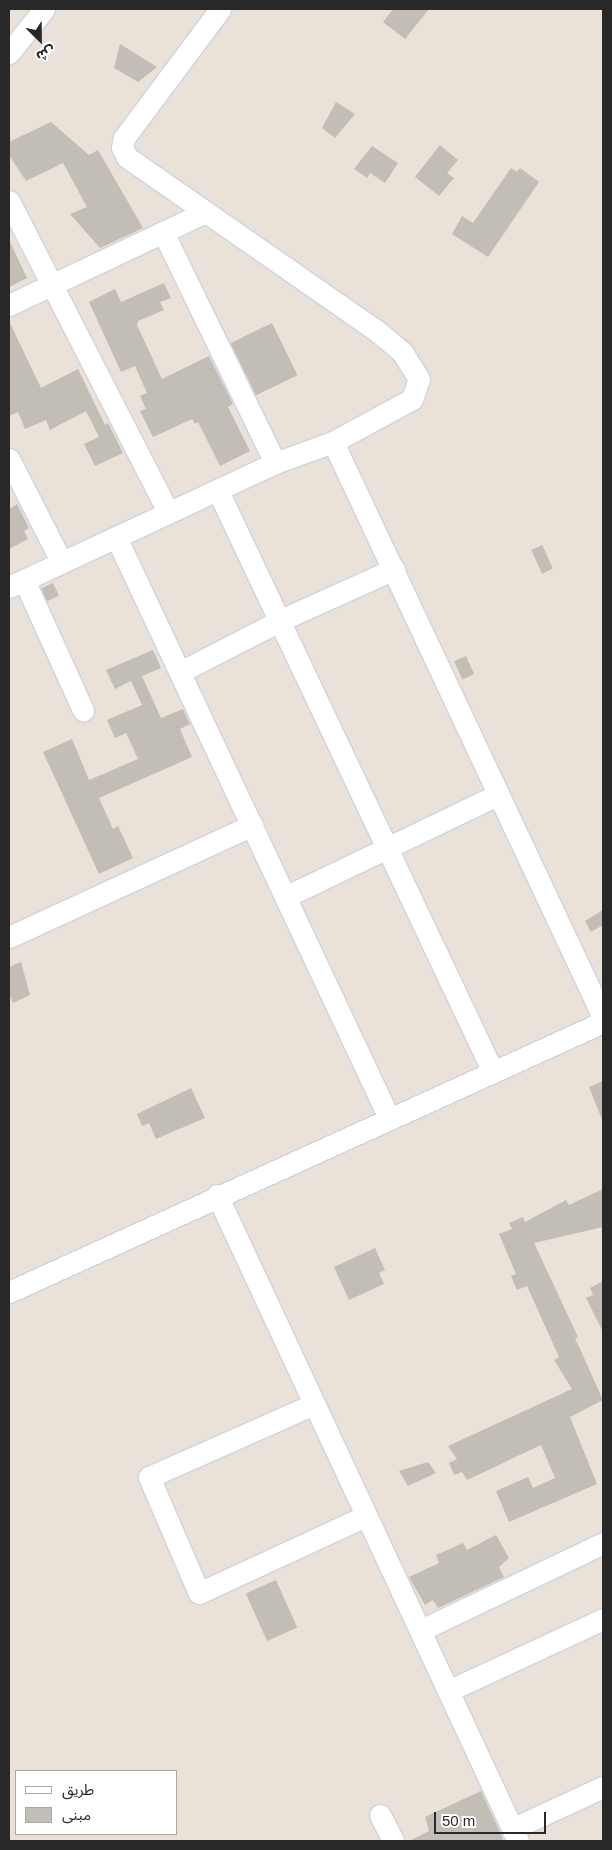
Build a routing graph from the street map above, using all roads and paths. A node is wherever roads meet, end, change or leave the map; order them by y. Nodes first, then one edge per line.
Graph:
1 (220, 9) edge
2 (42, 10) edge
3 (9, 53) edge
4 (9, 201) edge
5 (206, 212) junction
6 (164, 232) junction
7 (51, 285) junction
8 (9, 305) edge
9 (333, 442) junction
10 (9, 459) edge
11 (275, 463) junction
12 (218, 491) junction
13 (168, 512) junction
14 (116, 536) junction
15 (61, 561) junction
16 (394, 569) junction
17 (16, 583) edge
18 (281, 620) junction
19 (180, 672) junction
20 (83, 710) dead end
21 (499, 794) junction
22 (252, 825) junction
23 (387, 847) junction
24 (285, 897) junction
25 (9, 937) edge
26 (603, 1017) edge
27 (603, 1022) edge
28 (493, 1072) junction
29 (389, 1118) junction
30 (216, 1195) junction
31 (9, 1292) edge
32 (314, 1404) junction
33 (366, 1516) junction
34 (603, 1543) edge
35 (603, 1619) edge
36 (421, 1630) junction
37 (448, 1691) junction
38 (603, 1787) edge
39 (380, 1815) dead end
40 (515, 1835) edge
41 (393, 1841) edge

1 - 5 street
2 - 3 street
4 - 7 street
5 - 6 street
5 - 9 street
6 - 7 street
6 - 11 street
7 - 8 street
7 - 13 street
9 - 11 street
9 - 16 street
10 - 15 street
11 - 12 street
12 - 13 street
12 - 18 street
13 - 14 street
14 - 15 street
14 - 19 street
15 - 17 street
16 - 18 street
16 - 21 street
17 - 20 street
18 - 19 street
18 - 23 street
19 - 22 street
21 - 23 street
21 - 26 street
22 - 24 street
22 - 25 street
23 - 24 street
23 - 28 street
24 - 29 street
27 - 28 street
28 - 29 street
29 - 30 street
30 - 31 street
30 - 32 street
32 - 33 street
32 - 33 street
33 - 36 street
34 - 36 street
35 - 37 street
36 - 37 street
37 - 40 street
38 - 40 street
39 - 41 street

